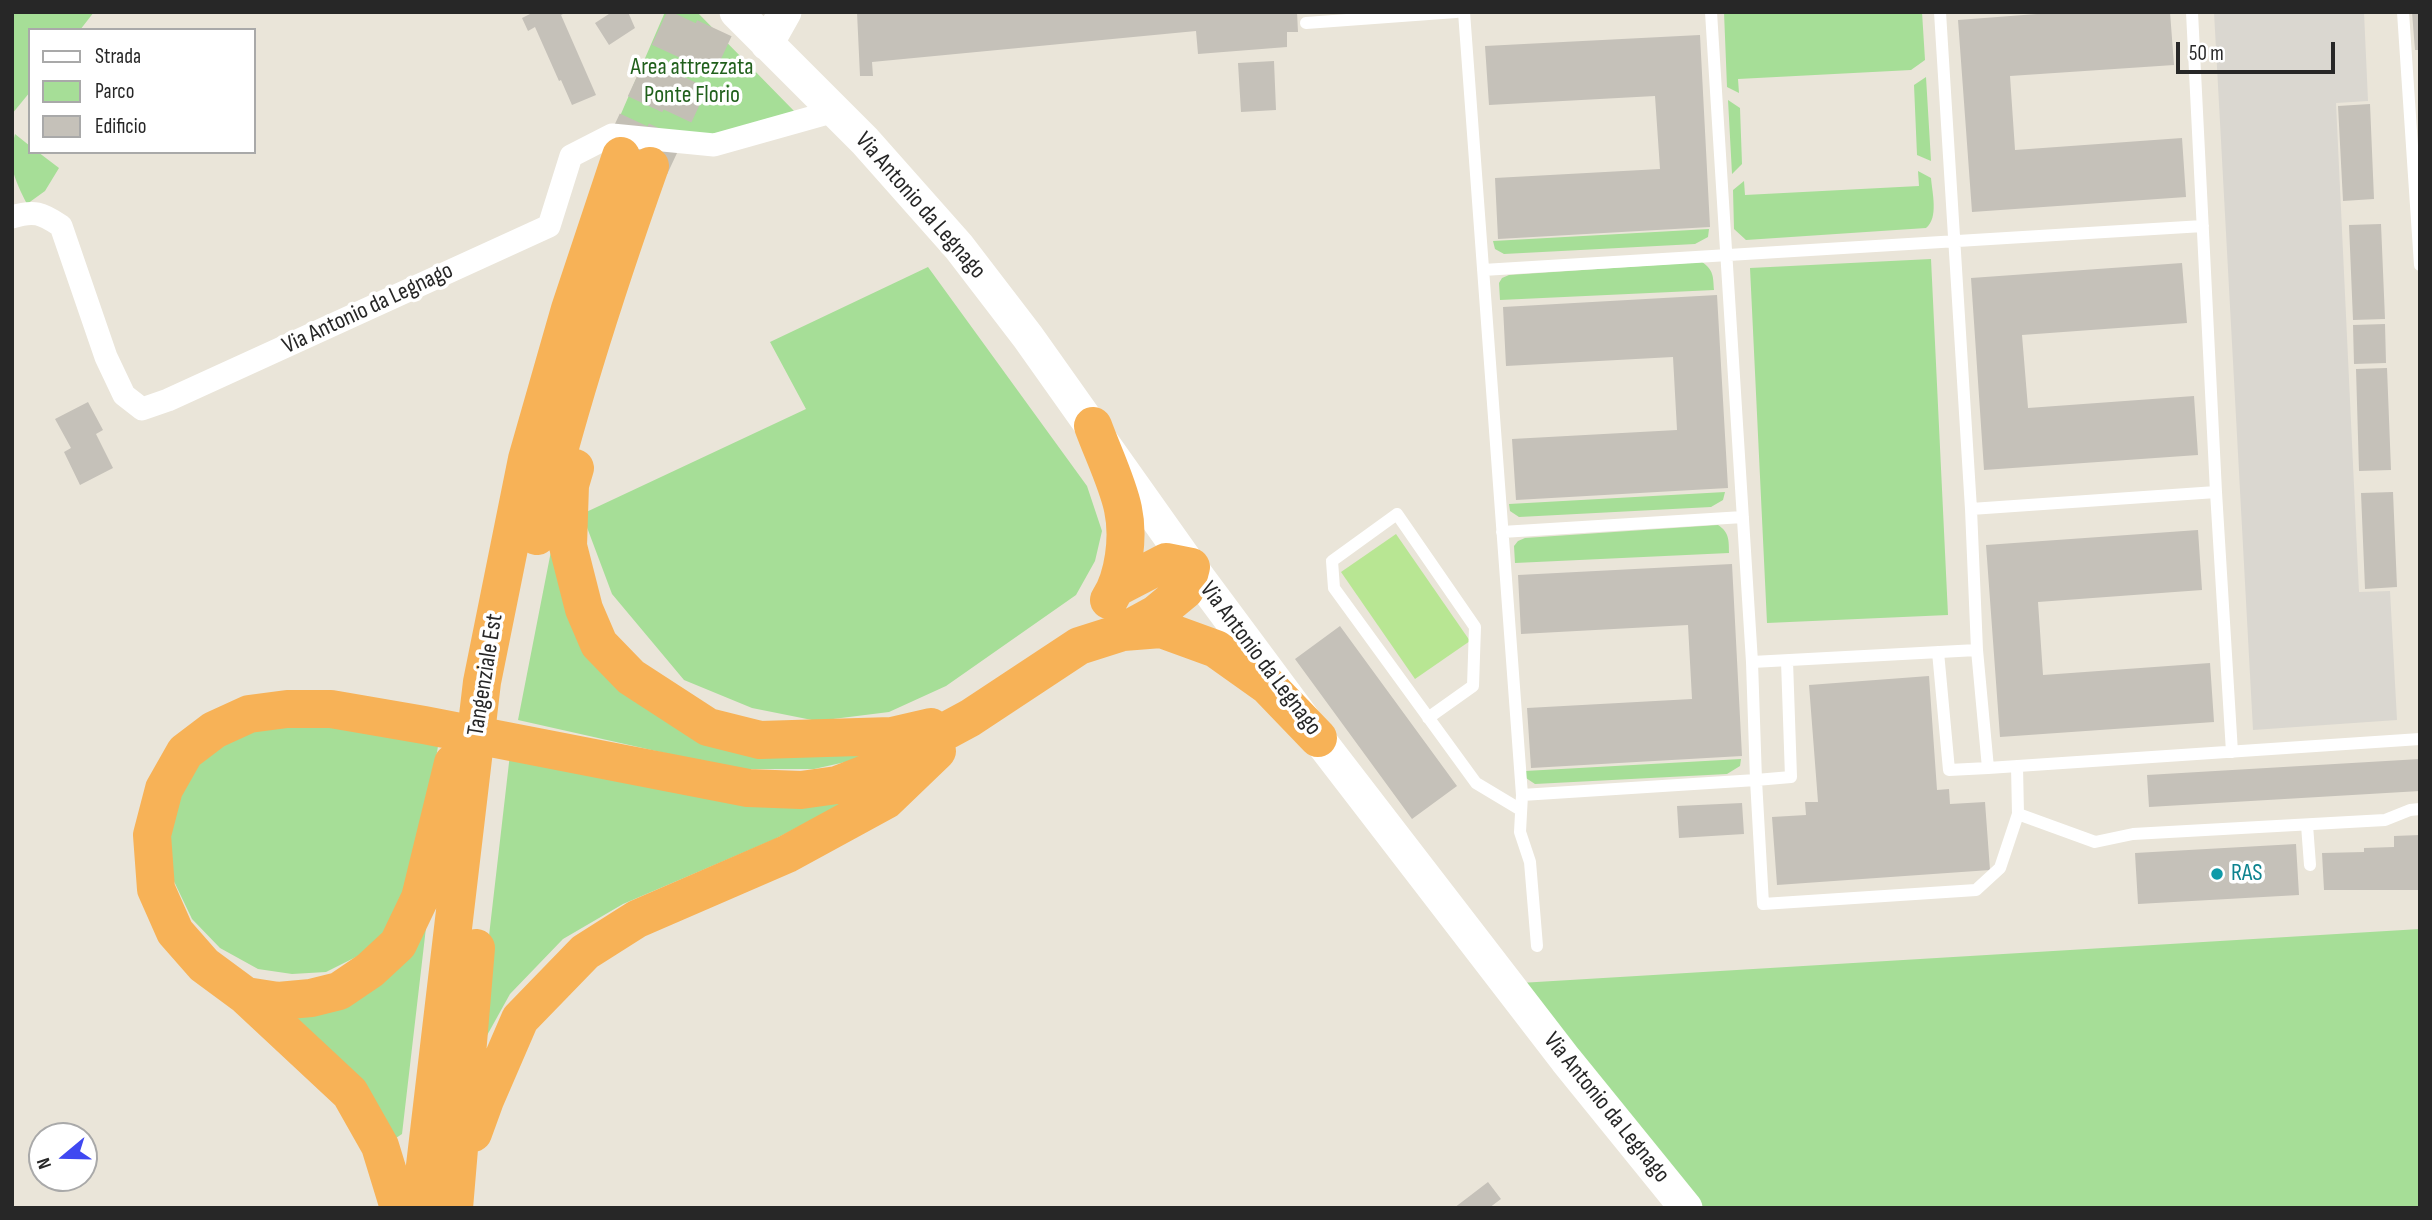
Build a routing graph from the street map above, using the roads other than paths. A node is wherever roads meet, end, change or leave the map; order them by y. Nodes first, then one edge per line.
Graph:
1 (736, 12) edge
2 (785, 12) edge
3 (1456, 12) edge
4 (1464, 12) edge
5 (1711, 12) edge
6 (1940, 12) edge
7 (2192, 12) edge
8 (2403, 12) edge
9 (1306, 23) dead end
10 (766, 44) junction
11 (835, 111) junction
12 (2418, 212) edge
13 (12, 217) edge
14 (2203, 226) junction
15 (626, 232) junction
16 (1954, 240) junction
17 (1727, 257) junction
18 (2420, 265) edge
19 (1483, 270) junction
20 (1093, 426) junction
21 (2216, 492) junction
22 (1971, 509) junction
23 (1743, 517) junction
24 (1502, 532) junction
25 (1191, 567) junction
26 (1116, 588) junction
27 (1123, 632) junction
28 (1079, 646) junction
29 (1977, 650) junction
30 (1938, 652) junction
31 (1787, 661) junction
32 (1752, 662) junction
33 (482, 682) junction
34 (970, 718) junction
35 (1428, 718) junction
36 (1318, 738) junction
37 (2420, 739) edge
38 (2232, 752) junction
39 (2017, 766) junction
40 (1988, 768) junction
41 (1756, 780) junction
42 (1522, 794) junction
43 (2420, 809) edge
44 (1521, 810) junction
45 (2018, 814) junction
46 (2307, 825) junction
47 (2310, 865) dead end
48 (1537, 946) dead end
49 (246, 996) junction
50 (455, 1195) edge
51 (399, 1208) edge
52 (420, 1208) edge
53 (1686, 1208) edge

1 - 10 street, Via Antonio da Legnago
2 - 10 street
3 - 9 lane
4 - 19 lane
5 - 17 lane
6 - 16 lane
7 - 14 lane
8 - 12 lane
10 - 11 street, Via Antonio da Legnago
11 - 13 street, Via Antonio da Legnago
11 - 20 street, Via Antonio da Legnago
12 - 18 lane
14 - 16 lane
14 - 21 lane
15 - 33 highway, Tangenziale Est
15 - 34 highway
15 - 50 highway, Tangenziale Est
16 - 17 lane
16 - 22 lane
17 - 19 lane
17 - 23 lane
19 - 24 lane
20 - 25 street, Via Antonio da Legnago
20 - 26 highway
21 - 22 lane
21 - 38 lane
22 - 29 lane
23 - 24 lane
23 - 32 lane
24 - 42 lane
25 - 26 highway
25 - 27 highway
25 - 36 street, Via Antonio da Legnago
26 - 28 highway
27 - 28 highway
27 - 36 highway
28 - 34 highway
29 - 30 lane
29 - 40 lane
30 - 31 lane
30 - 40 lane
31 - 32 lane
31 - 41 lane
32 - 41 lane
33 - 49 highway
33 - 52 highway, Tangenziale Est
34 - 49 highway
34 - 50 highway
35 - 35 lane
35 - 44 lane
36 - 53 street, Via Antonio da Legnago
37 - 38 lane
38 - 39 lane
39 - 40 lane
39 - 45 lane
41 - 42 lane
41 - 45 lane
42 - 44 lane
43 - 46 lane
44 - 48 lane
45 - 46 lane
46 - 47 lane
49 - 51 highway

